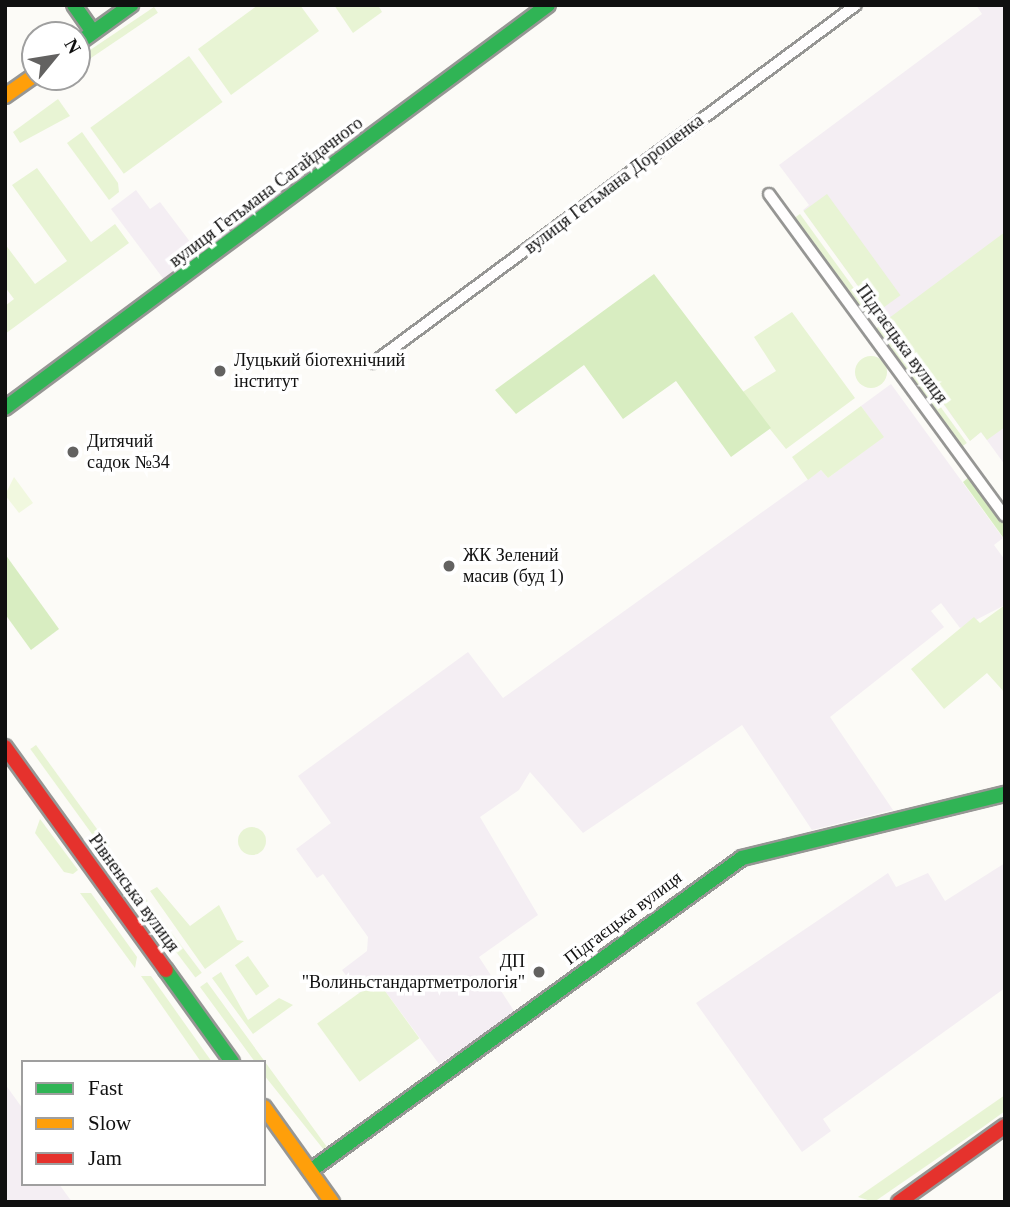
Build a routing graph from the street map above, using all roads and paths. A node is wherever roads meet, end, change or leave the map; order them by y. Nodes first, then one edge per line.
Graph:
1 (74, 5) edge
2 (131, 5) edge
3 (548, 5) edge
4 (856, 5) edge
5 (93, 32) joint
6 (21, 85) edge
7 (5, 96) edge
8 (769, 194) dead end
9 (373, 363) dead end
10 (5, 408) edge
11 (1005, 516) edge
12 (5, 747) edge
13 (1005, 794) edge
14 (231, 1060) edge
15 (266, 1110) edge
16 (1005, 1126) edge
17 (310, 1171) junction
18 (332, 1202) edge
19 (898, 1202) edge

1 - 5 street
2 - 5 street
3 - 10 street, вулиця Гетьмана Сагайдачного
4 - 9 street, вулиця Гетьмана Дорошенка
6 - 7 street
8 - 11 street, Підгаєцька вулиця
12 - 14 street, Рівненська вулиця
13 - 17 street, Підгаєцька вулиця
15 - 17 street
16 - 19 street
17 - 18 street

